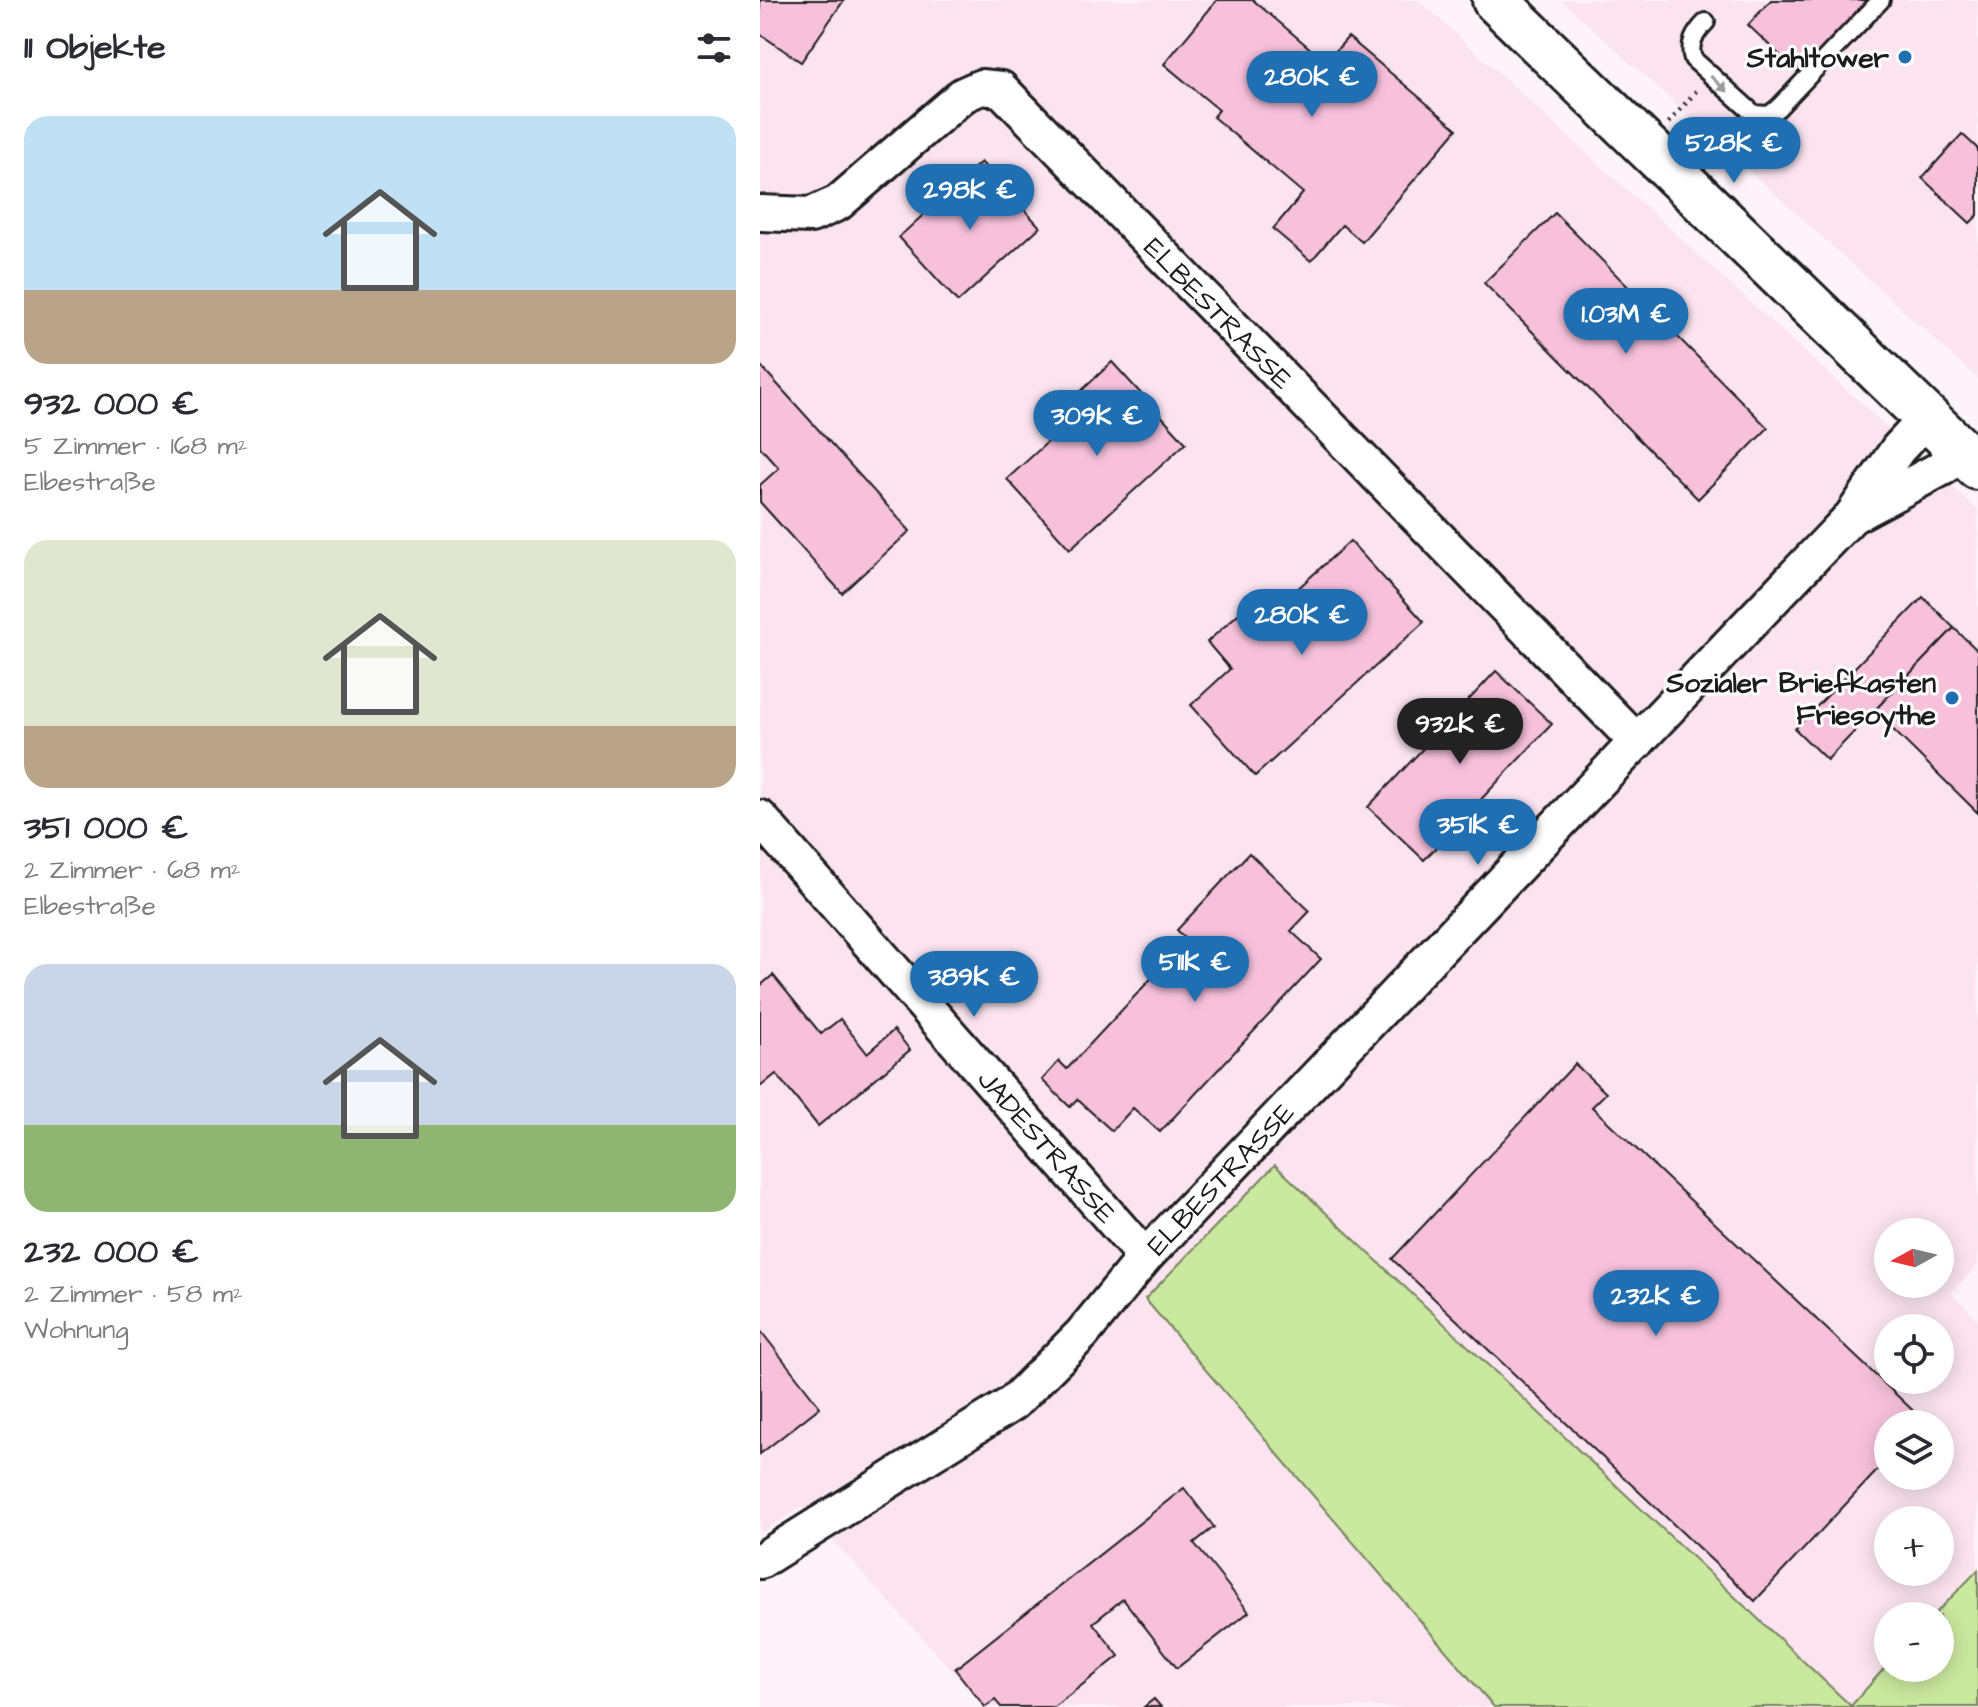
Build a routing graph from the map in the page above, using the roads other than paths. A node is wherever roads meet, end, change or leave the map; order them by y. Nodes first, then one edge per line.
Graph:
1 (1495, 0) edge
2 (1881, 0) edge
3 (1706, 22) dead end
4 (760, 213) edge
5 (1926, 419) junction
6 (1969, 459) edge
7 (1852, 516) junction
8 (1637, 742) junction
9 (760, 818) edge
10 (1145, 1257) junction
11 (760, 1561) edge

1 - 5 main road
3 -> 2 lane
4 - 8 street, ELBESTRASSE
5 - 6 main road
5 - 7 street, ELBESTRASSE
6 - 7 street, ELBESTRASSE
7 - 8 street, ELBESTRASSE
8 - 10 street, ELBESTRASSE
9 - 10 street, JADESTRASSE
10 - 11 street, ELBESTRASSE

